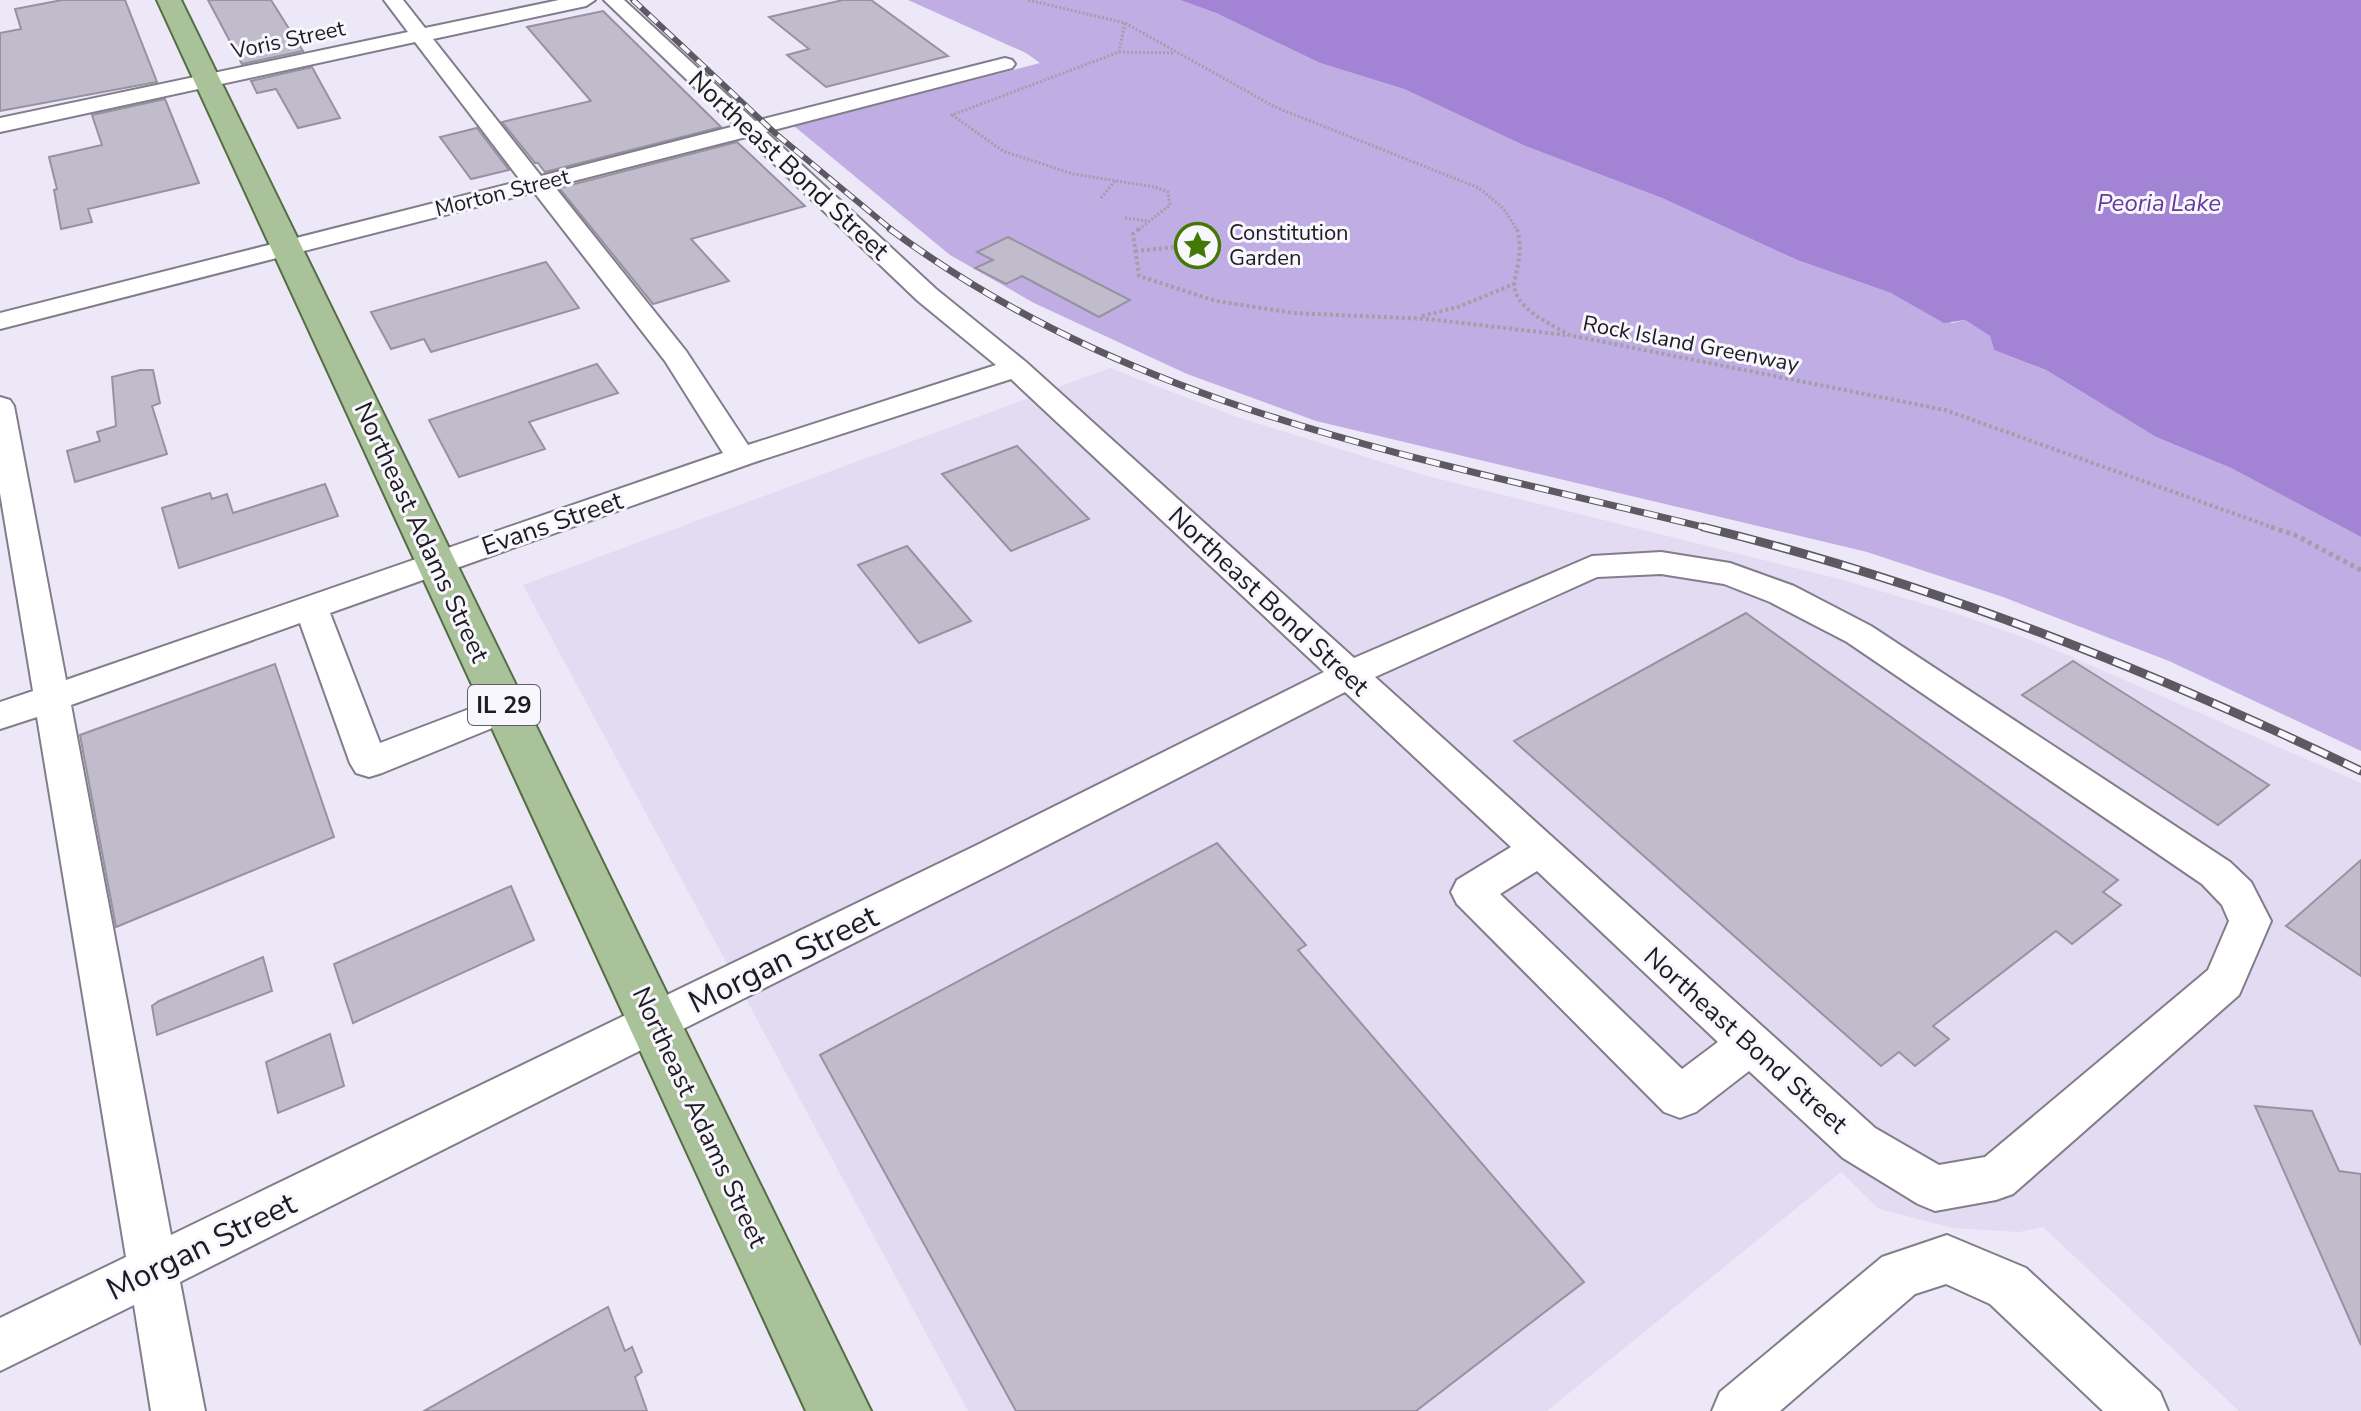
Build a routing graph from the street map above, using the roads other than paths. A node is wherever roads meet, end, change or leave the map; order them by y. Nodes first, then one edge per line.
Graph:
1 (169, 0) edge
2 (393, 0) edge
3 (586, 0) edge
4 (613, 0) edge
5 (418, 36) junction
6 (1005, 64) dead end
7 (208, 81) junction
8 (0, 125) edge
9 (751, 129) junction
10 (537, 183) junction
11 (287, 247) junction
12 (0, 321) edge
13 (1016, 368) junction
14 (0, 406) edge
15 (741, 457) junction
16 (437, 563) junction
17 (311, 607) junction
18 (1348, 675) junction
19 (49, 699) junction
20 (506, 708) junction
21 (0, 716) edge
22 (1539, 850) junction
23 (655, 1022) junction
24 (1750, 1044) junction
25 (1935, 1188) joint
26 (153, 1270) junction
27 (0, 1345) edge
28 (178, 1411) edge
29 (839, 1411) edge
30 (1739, 1411) edge
31 (2141, 1411) edge

1 - 7 main road, Northeast Adams Street / IL 29
2 - 5 street
3 - 5 street, Voris Street
4 - 9 street, Northeast Bond Street
5 - 7 street, Voris Street
5 - 10 street
6 - 9 street, Morton Street
7 - 8 street, Voris Street
7 - 11 main road, Northeast Adams Street / IL 29
9 - 10 street, Morton Street
9 - 13 street, Northeast Bond Street
10 - 11 street, Morton Street
10 - 15 street
11 - 12 street, Morton Street
11 - 16 main road, Northeast Adams Street / IL 29
13 - 15 street, Evans Street
13 - 18 street, Northeast Bond Street
14 - 19 street
15 - 16 street, Evans Street
16 - 17 street, Evans Street
16 - 20 main road, Northeast Adams Street / IL 29
17 - 19 street, Evans Street
17 - 20 street
18 - 22 street, Northeast Bond Street
18 - 23 street, Morgan Street
18 - 25 street, Morgan Street
19 - 21 street, Evans Street
19 - 26 street
20 - 23 main road, Northeast Adams Street / IL 29
22 - 24 street, Northeast Bond Street
22 - 24 street
23 - 26 street, Morgan Street
23 - 29 main road, Northeast Adams Street / IL 29
24 - 25 street, Northeast Bond Street
26 - 27 street, Morgan Street
26 - 28 street
30 - 31 street

